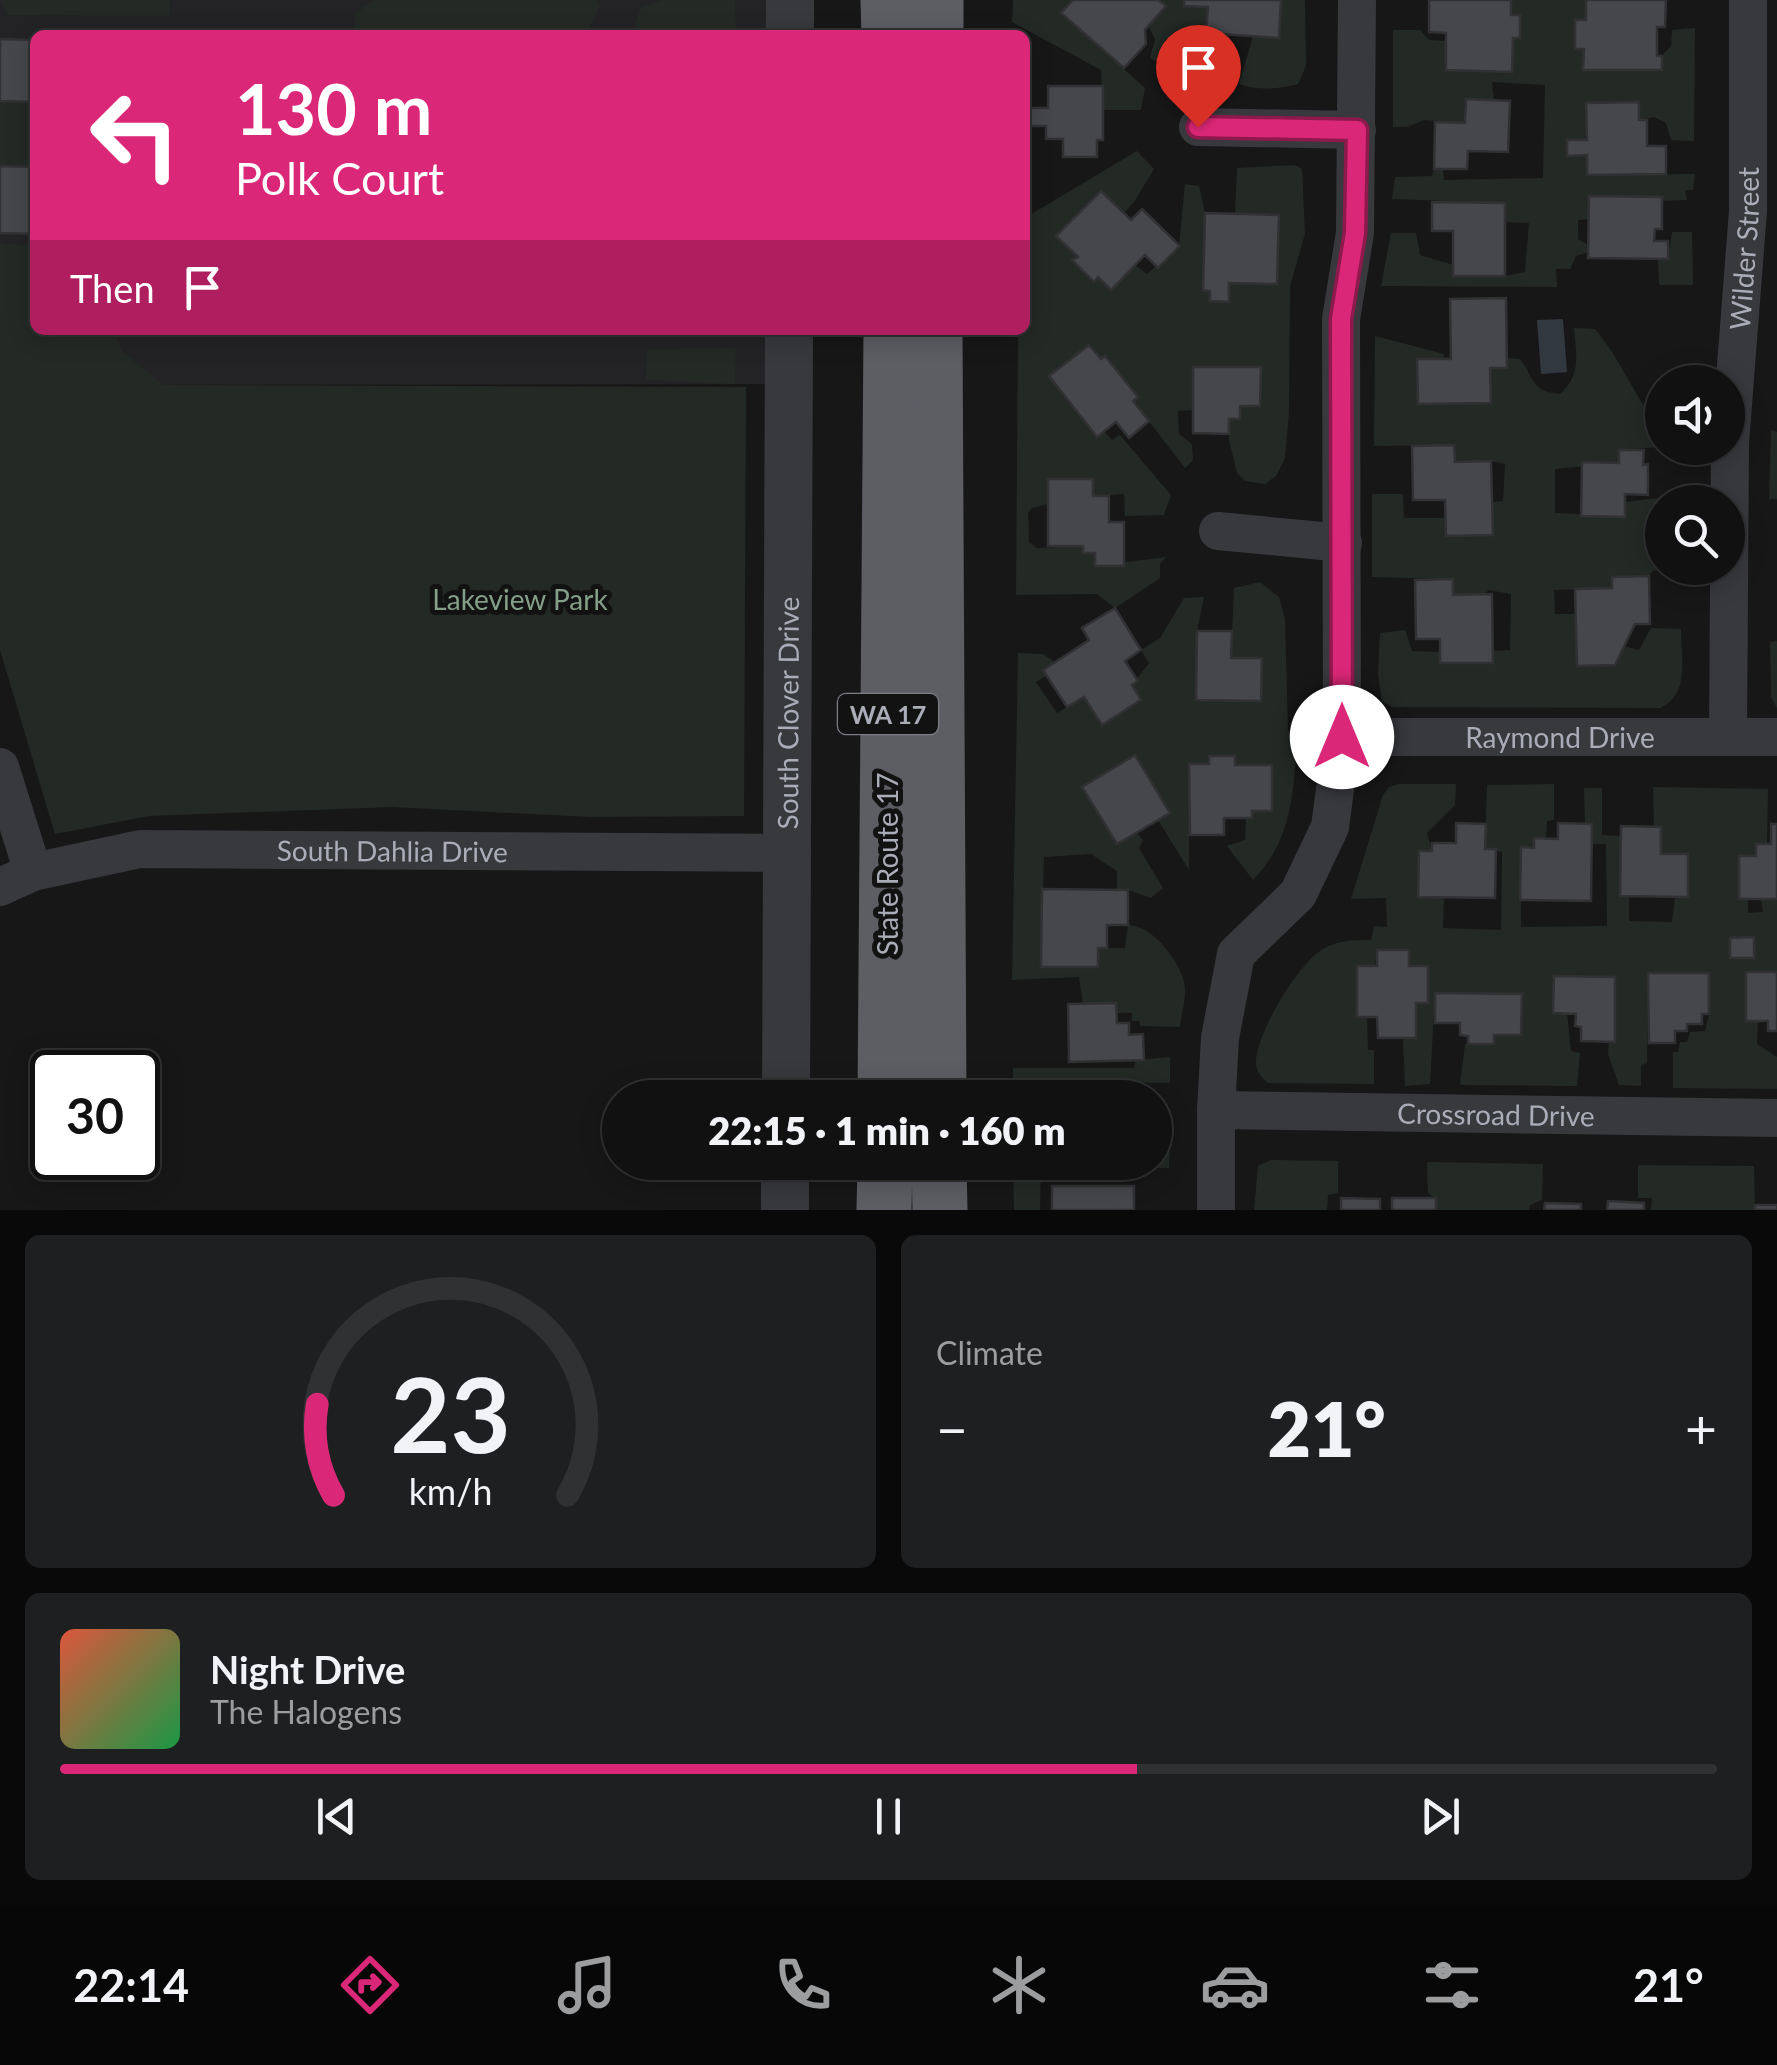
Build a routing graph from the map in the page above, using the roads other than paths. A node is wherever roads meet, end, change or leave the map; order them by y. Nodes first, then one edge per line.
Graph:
1 (790, 0) edge
2 (888, 0) edge
3 (936, 0) edge
4 (1357, 0) edge
5 (1748, 0) edge
6 (790, 30) edge
7 (888, 30) edge
8 (936, 30) edge
9 (1198, 127) dead end
10 (1357, 130) junction
11 (790, 335) edge
12 (890, 335) edge
13 (935, 335) edge
14 (1218, 531) dead end
15 (1342, 542) junction
16 (1728, 736) junction
17 (1342, 737) junction
18 (1777, 737) edge
19 (0, 767) edge
20 (788, 853) junction
21 (17, 880) edge
22 (786, 1080) edge
23 (885, 1080) edge
24 (939, 1080) edge
25 (1216, 1110) junction
26 (1777, 1118) edge
27 (785, 1180) edge
28 (884, 1180) edge
29 (940, 1180) edge
30 (785, 1210) edge
31 (884, 1210) edge
32 (940, 1210) edge
33 (1216, 1210) edge

1 - 6 street
2 - 7 highway
3 - 8 highway
4 - 10 street
5 - 16 street, Wilder Street
9 - 10 street
10 - 15 street
11 - 20 street, South Clover Drive
12 - 23 highway, State Route 17 / WA 17
13 - 24 highway, State Route 17 / WA 17
14 - 15 street
15 - 17 street
16 - 17 street, Raymond Drive
16 - 18 street, Raymond Drive
17 - 25 street
19 - 21 street
20 - 21 street, South Dahlia Drive
20 - 22 street, South Clover Drive
25 - 26 street, Crossroad Drive
25 - 33 street
27 - 30 street
28 - 31 highway
29 - 32 highway

